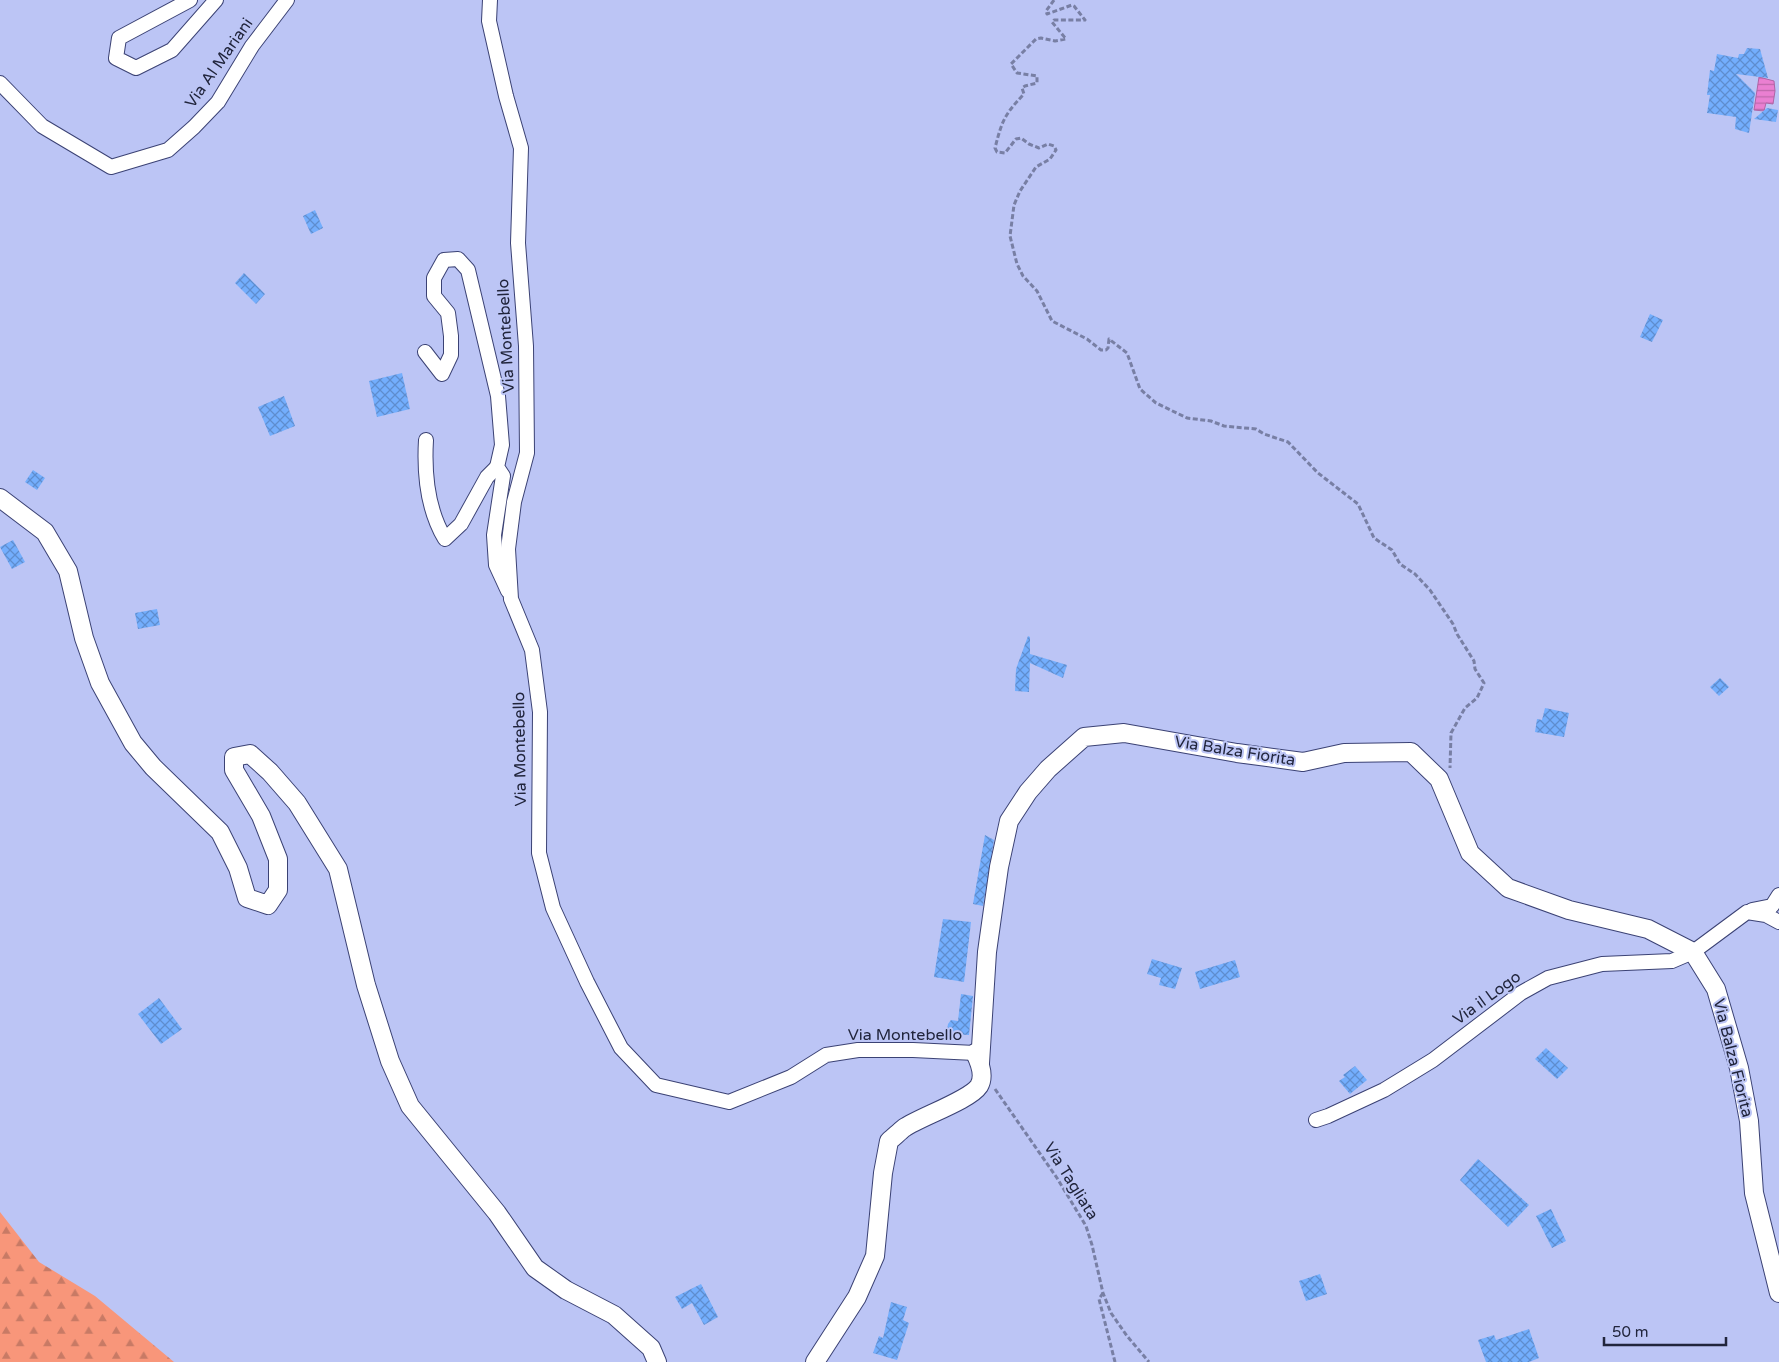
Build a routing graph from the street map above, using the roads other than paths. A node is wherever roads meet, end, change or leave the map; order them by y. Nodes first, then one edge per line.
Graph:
1 (190, 0) edge
2 (216, 0) edge
3 (287, 0) edge
4 (490, 0) edge
5 (0, 83) edge
6 (425, 352) dead end
7 (426, 440) dead end
8 (497, 467) junction
9 (0, 498) edge
10 (511, 599) junction
11 (1779, 895) edge
12 (1747, 912) junction
13 (1779, 922) edge
14 (1693, 952) junction
15 (979, 1063) junction
16 (1316, 1120) dead end
17 (1779, 1293) edge
18 (656, 1362) edge
19 (815, 1362) edge

1 - 2 street
3 - 5 street, Via Al Mariani
4 - 10 street, Via Montebello
6 - 8 street
7 - 8 street
8 - 10 street
9 - 18 street
10 - 15 street, Via Montebello
11 - 12 street
12 - 13 street
12 - 14 street, Via il Logo
14 - 15 street, Via Balza Fiorita
14 - 16 street, Via il Logo
14 - 17 street, Via Balza Fiorita
15 - 19 street

